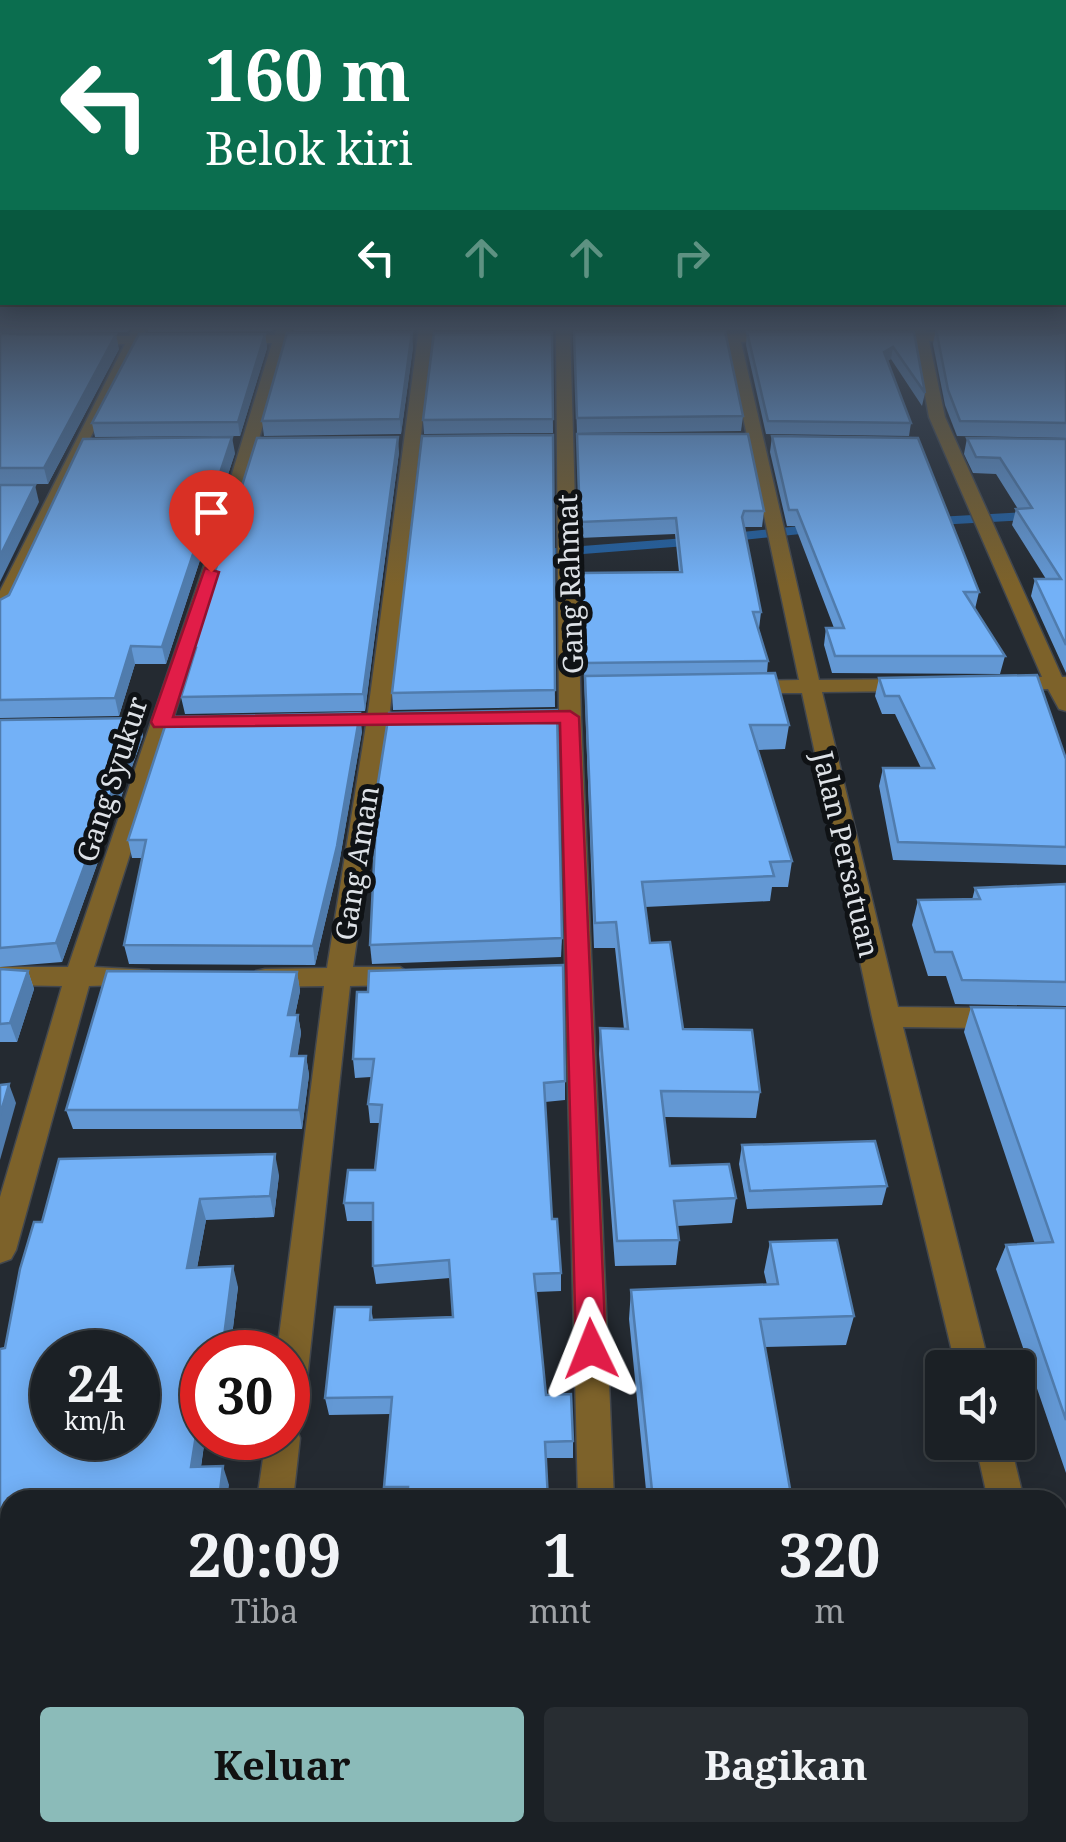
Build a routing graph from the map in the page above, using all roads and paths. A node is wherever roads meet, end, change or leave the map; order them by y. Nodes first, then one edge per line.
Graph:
1 (95, 414) edge
2 (265, 414) edge
3 (409, 414) edge
4 (571, 414) edge
5 (746, 414) edge
6 (937, 414) edge
7 (546, 440) edge
8 (575, 440) junction
9 (750, 441) junction
10 (431, 442) edge
11 (403, 443) junction
12 (774, 443) edge
13 (928, 445) dead end
14 (948, 445) junction
15 (968, 445) edge
16 (78, 446) junction
17 (97, 446) edge
18 (230, 446) edge
19 (258, 446) junction
20 (1, 609) edge
21 (1061, 683) edge
22 (942, 684) edge
23 (980, 684) edge
24 (809, 686) junction
25 (730, 687) edge
26 (1066, 705) edge
27 (430, 975) edge
28 (0, 976) edge
29 (78, 976) junction
30 (171, 977) edge
31 (245, 978) edge
32 (338, 978) junction
33 (885, 1017) junction
34 (1066, 1019) edge
35 (0, 1250) edge
36 (296, 1330) edge
37 (968, 1350) edge
38 (280, 1460) edge
39 (996, 1460) edge
40 (276, 1490) edge
41 (596, 1490) edge
42 (1004, 1490) edge

1 - 16 street
2 - 19 street, Gang Syukur
3 - 11 street, Gang Aman
4 - 8 street, Gang Rahmat
5 - 9 street, Jalan Persatuan
6 - 14 street
7 - 8 street
8 - 41 street, Gang Rahmat
9 - 12 street
9 - 24 street, Jalan Persatuan
10 - 11 street
11 - 32 street, Gang Aman
13 - 14 street
14 - 15 street
14 - 21 street
16 - 17 street
16 - 20 street
18 - 19 street
19 - 29 street, Gang Syukur
21 - 23 street
21 - 26 street
22 - 24 street
24 - 25 street
24 - 33 street, Jalan Persatuan
27 - 32 street
28 - 29 street
29 - 30 street
29 - 35 street, Gang Syukur
31 - 32 street
32 - 36 street, Gang Aman
33 - 34 street
33 - 37 street, Jalan Persatuan
38 - 40 street
39 - 42 street

